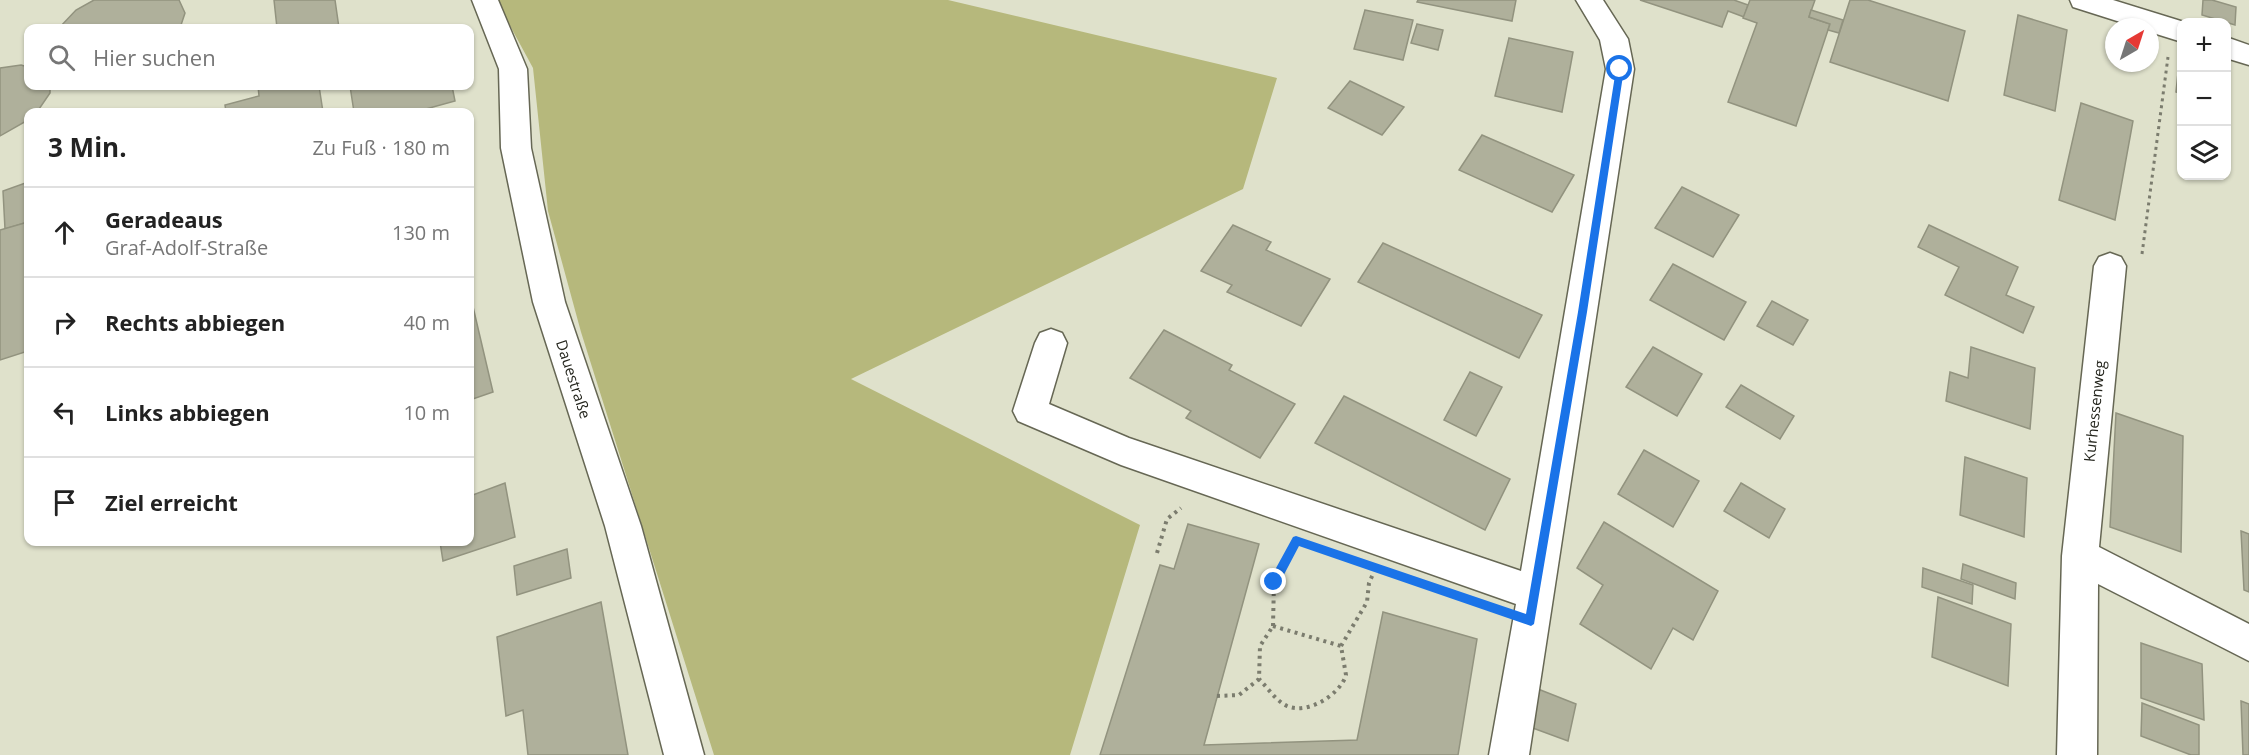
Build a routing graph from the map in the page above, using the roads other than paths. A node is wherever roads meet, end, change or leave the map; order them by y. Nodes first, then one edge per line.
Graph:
1 (485, 0) edge
2 (1588, 0) edge
3 (2083, 0) edge
4 (2176, 31) edge
5 (2231, 49) edge
6 (2249, 55) edge
7 (2110, 266) road end
8 (1051, 343) dead end
9 (2080, 556) junction
10 (1535, 593) junction
11 (2249, 643) edge
12 (684, 755) edge
13 (1509, 755) edge
14 (2077, 755) edge

1 - 12 street, Dauestraße
2 - 10 street
3 - 4 street
5 - 6 street
7 - 9 street, Kurhessenweg
8 - 10 street
9 - 11 street
9 - 14 street, Kurhessenweg
10 - 13 street

